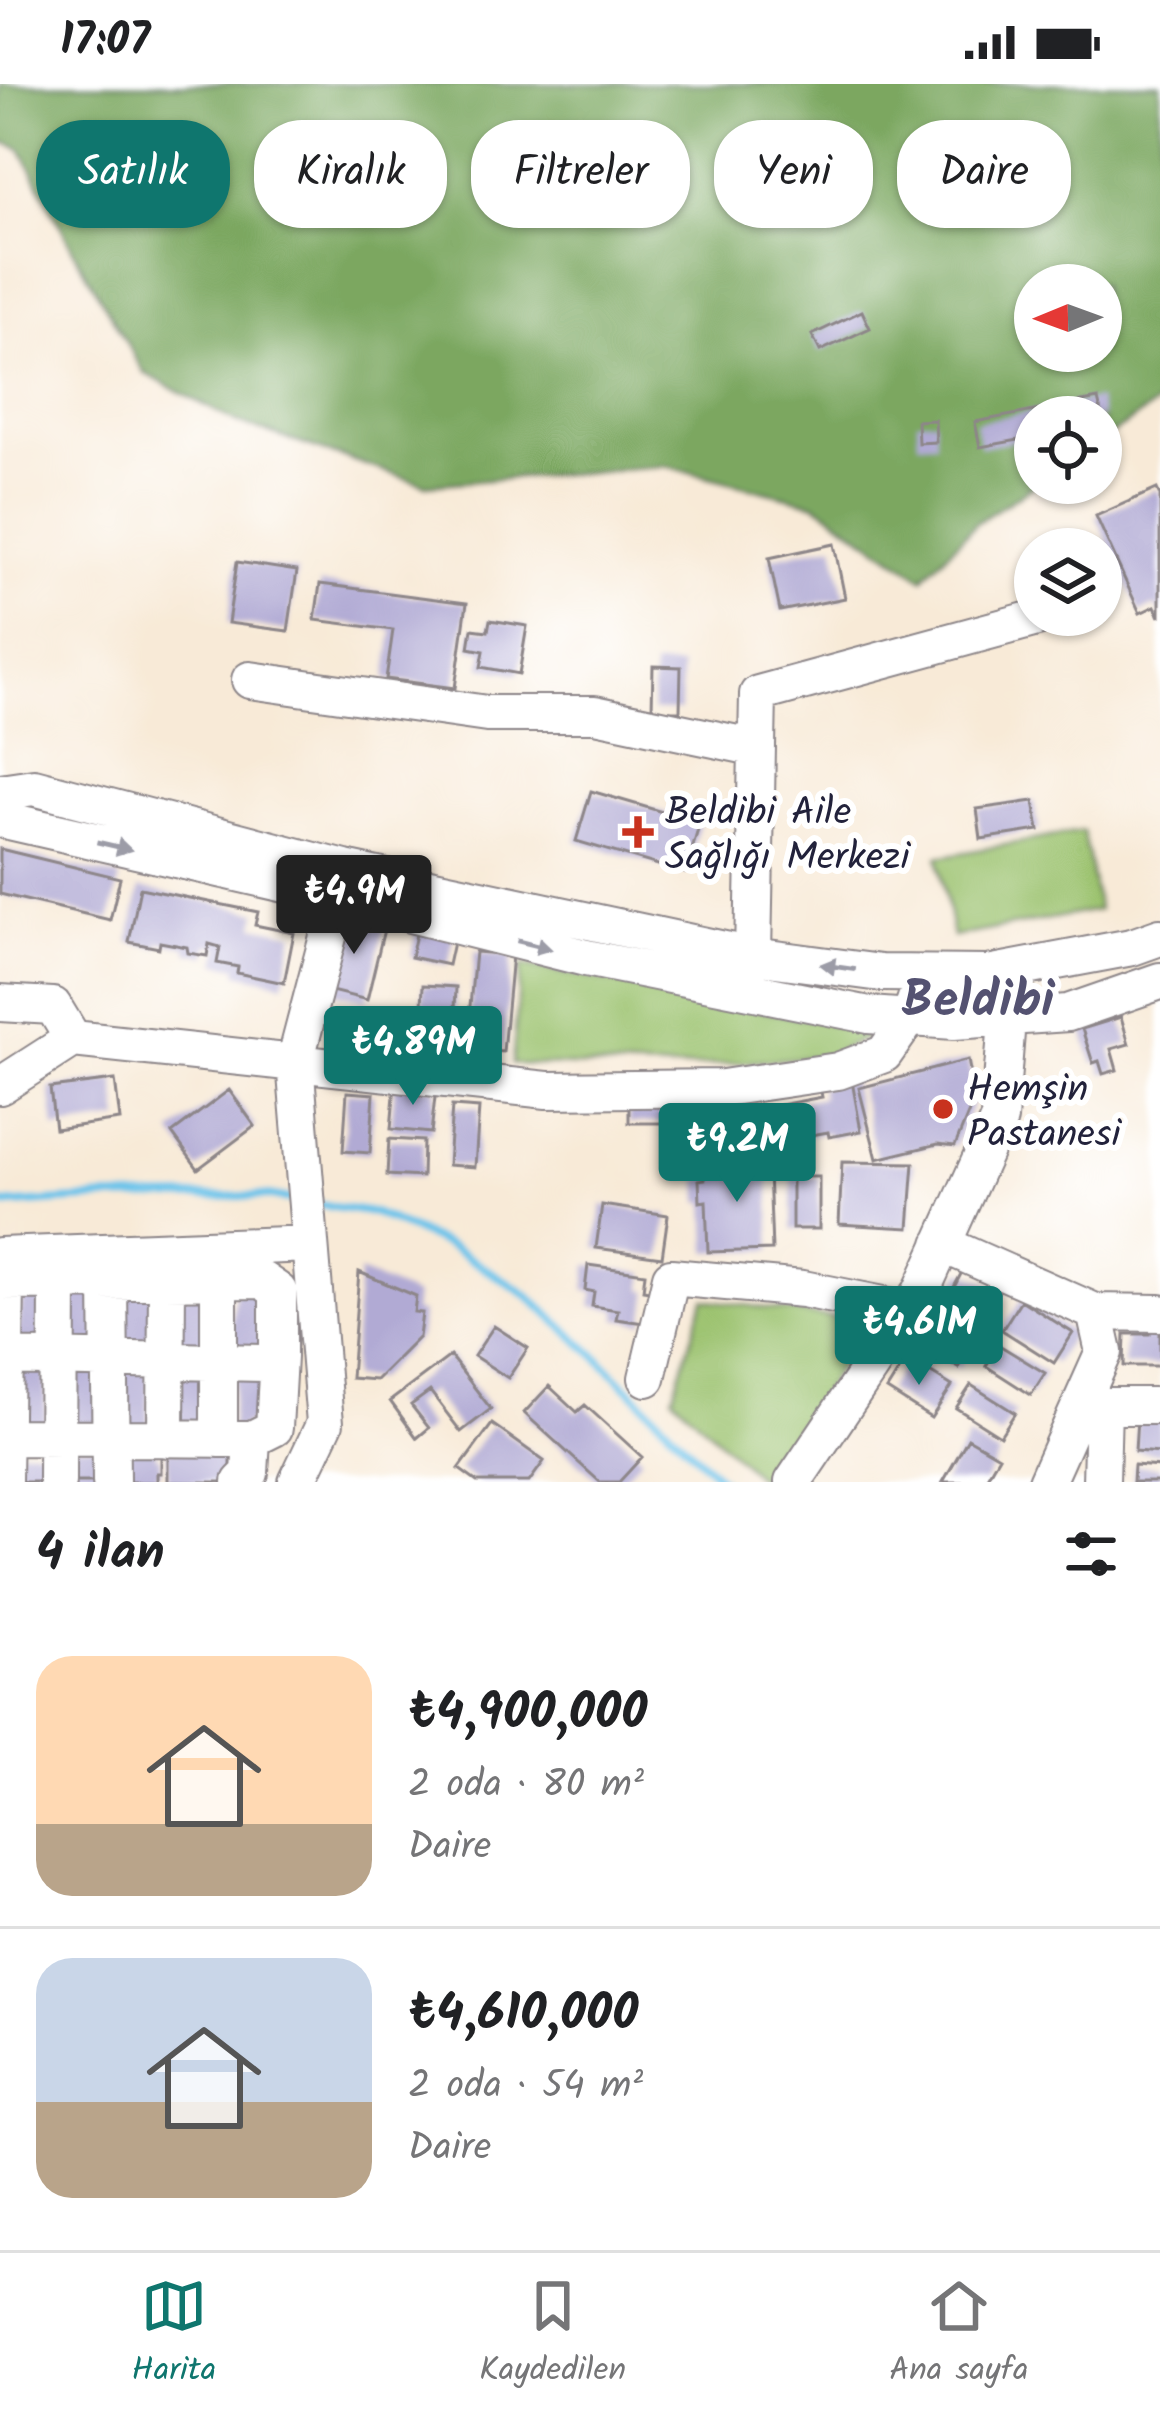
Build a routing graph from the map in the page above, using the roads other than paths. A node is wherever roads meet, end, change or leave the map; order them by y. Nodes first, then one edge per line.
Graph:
1 (1014, 624) edge
2 (250, 680) dead end
3 (758, 748) junction
4 (0, 792) edge
5 (0, 819) edge
6 (342, 883) junction
7 (1160, 937) edge
8 (753, 956) junction
9 (1009, 970) junction
10 (924, 974) junction
11 (1160, 981) edge
12 (0, 1003) edge
13 (910, 1017) junction
14 (1010, 1017) junction
15 (74, 1039) junction
16 (295, 1062) junction
17 (0, 1086) edge
18 (310, 1244) junction
19 (942, 1244) junction
20 (2, 1274) edge
21 (219, 1280) junction
22 (110, 1281) junction
23 (166, 1281) junction
24 (58, 1282) junction
25 (1160, 1288) edge
26 (909, 1310) junction
27 (1108, 1312) junction
28 (1160, 1313) edge
29 (3, 1357) edge
30 (278, 1357) junction
31 (58, 1358) junction
32 (109, 1359) junction
33 (167, 1360) junction
34 (219, 1362) junction
35 (647, 1378) dead end
36 (1093, 1402) junction
37 (1160, 1406) edge
38 (2, 1438) edge
39 (58, 1438) junction
40 (110, 1438) junction
41 (166, 1439) junction
42 (236, 1439) junction
43 (3, 1482) edge
44 (57, 1482) edge
45 (111, 1482) edge
46 (241, 1482) edge
47 (297, 1482) edge
48 (793, 1482) edge
49 (1046, 1482) edge
50 (1100, 1482) edge

1 - 3 street
2 - 3 street
3 - 8 street
4 - 6 street
5 -> 6 street
6 - 8 street
6 -> 13 street
6 - 16 street
7 - 9 street
10 -> 8 street
9 - 10 street
9 - 14 street
10 - 13 street
11 - 14 street
12 - 15 street
13 - 14 street
13 - 16 street
14 - 19 street
15 - 16 street
15 - 17 street
16 - 18 street
18 - 20 street
18 - 47 street
19 - 26 street
19 - 27 street
20 - 24 street
20 - 29 street
21 - 23 street
21 - 30 street
21 - 34 street
22 - 23 street
22 - 24 street
22 - 32 street
23 - 33 street
24 - 31 street
25 - 27 street
26 - 35 street
26 - 48 street
27 - 28 street
27 - 36 street
29 - 31 street
29 - 38 street
30 - 34 street
30 - 42 street
31 - 32 street
31 - 39 street
32 - 33 street
32 - 40 street
33 - 34 street
33 - 41 street
34 - 42 street
36 - 37 street
36 - 49 street
36 - 50 street
38 - 39 street
38 - 43 street
39 - 40 street
39 - 44 street
40 - 41 street
40 - 45 street
41 - 42 street
42 - 46 street

